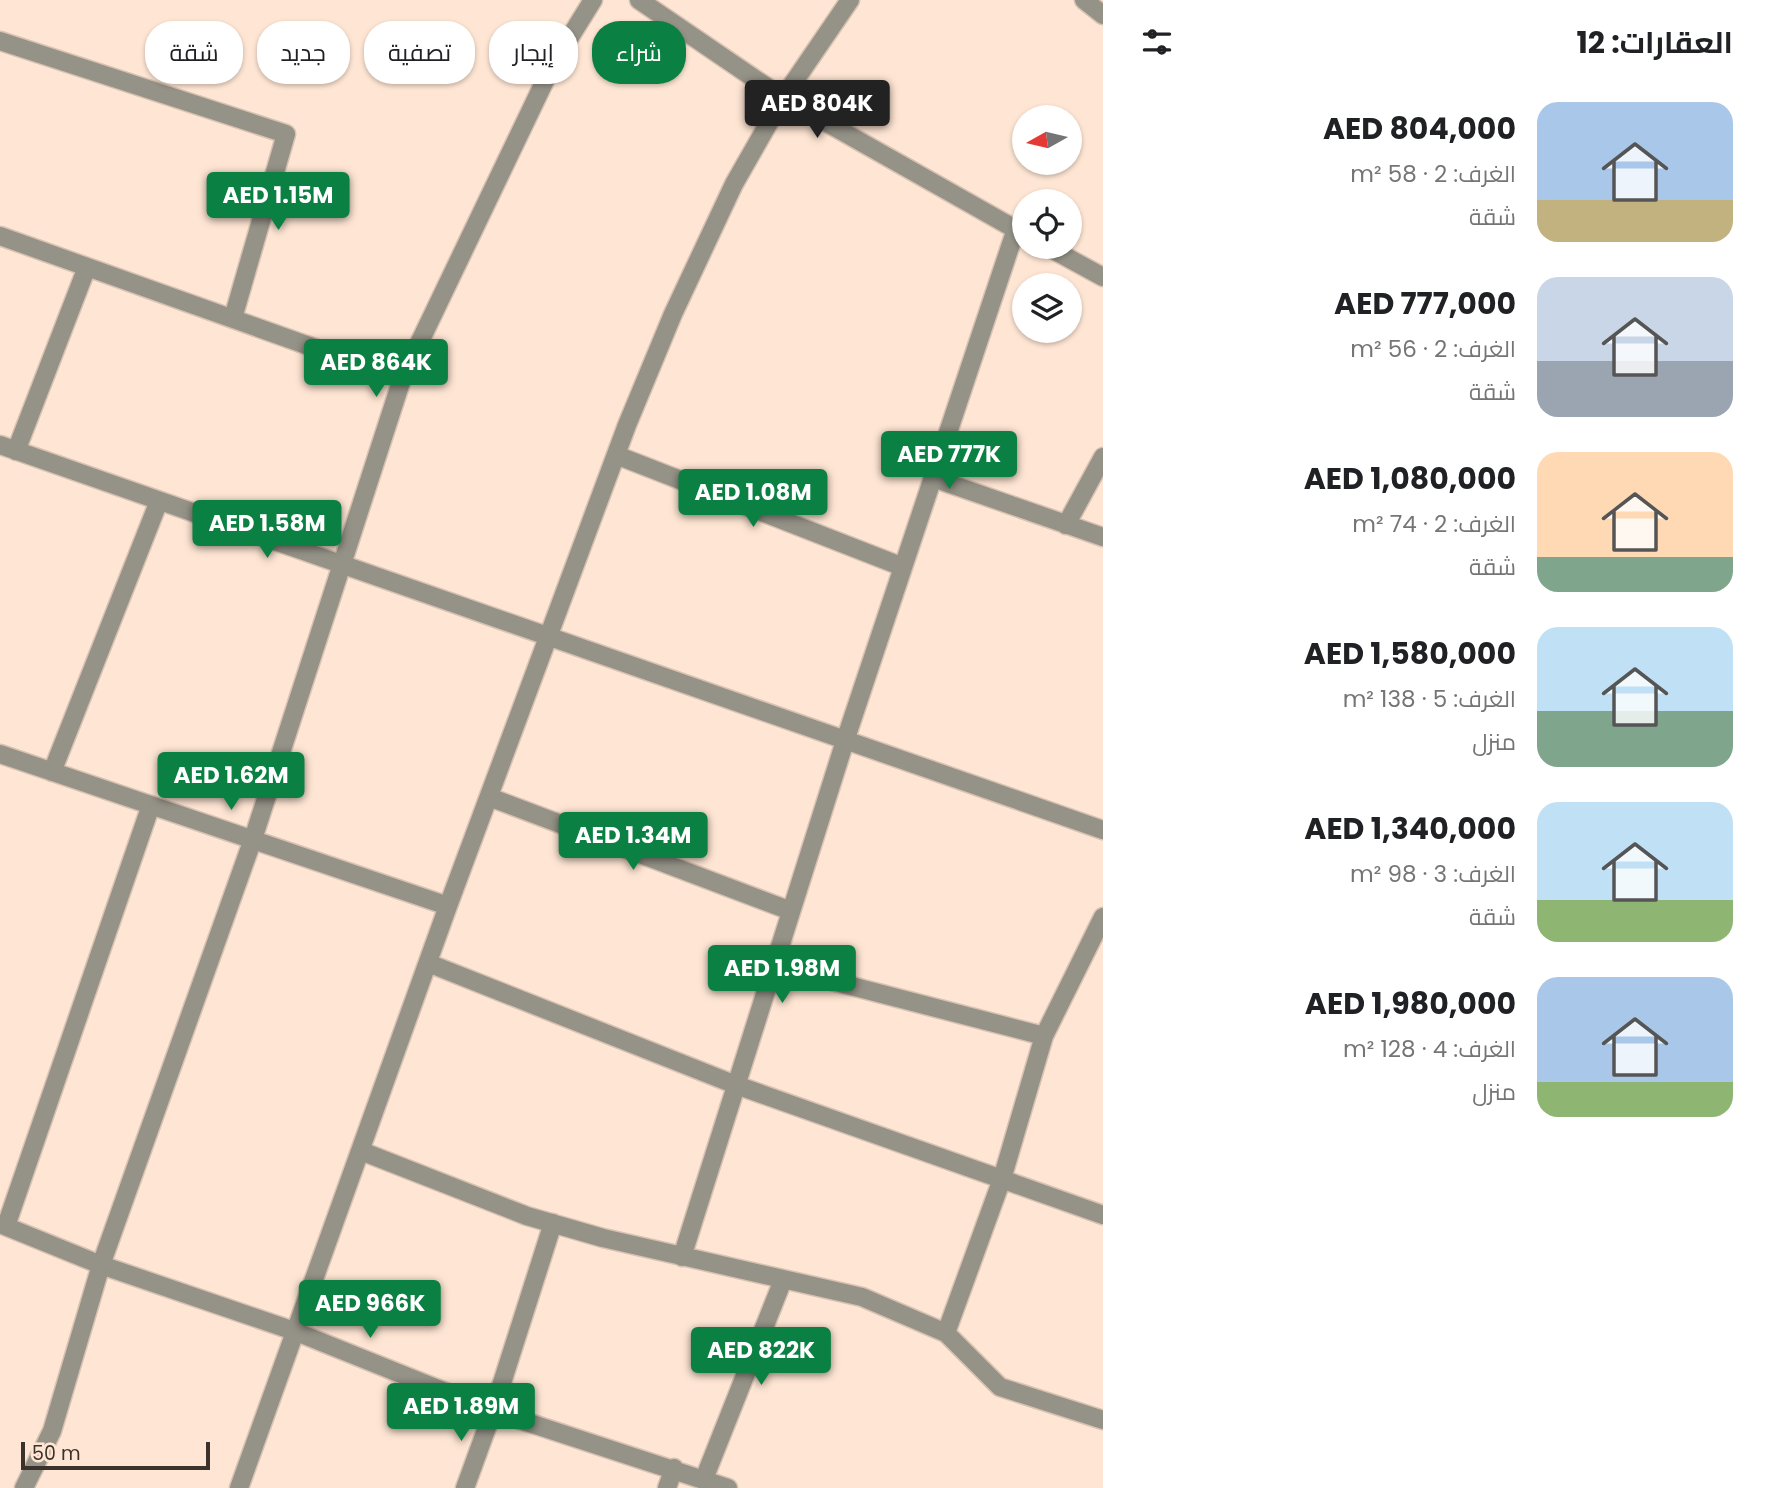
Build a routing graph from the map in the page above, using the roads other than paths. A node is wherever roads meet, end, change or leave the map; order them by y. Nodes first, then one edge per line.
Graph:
1 (593, 0) edge
2 (639, 0) edge
3 (850, 0) edge
4 (1084, 0) edge
5 (1103, 15) edge
6 (0, 41) edge
7 (783, 98) junction
8 (1012, 227) edge
9 (0, 236) edge
10 (1012, 255) edge
11 (1070, 259) edge
12 (87, 267) junction
13 (1103, 277) edge
14 (233, 318) junction
15 (402, 379) junction
16 (8, 448) edge
17 (616, 455) junction
18 (1103, 457) edge
19 (933, 478) junction
20 (159, 501) junction
21 (1066, 524) junction
22 (1103, 537) edge
23 (343, 566) junction
24 (903, 567) junction
25 (548, 635) junction
26 (845, 741) junction
27 (1, 756) edge
28 (52, 772) junction
29 (489, 797) junction
30 (151, 805) junction
31 (1103, 830) edge
32 (253, 839) junction
33 (449, 906) junction
34 (791, 911) junction
35 (1103, 917) edge
36 (428, 963) junction
37 (774, 966) junction
38 (1044, 1036) junction
39 (736, 1085) junction
40 (361, 1150) junction
41 (1002, 1179) junction
42 (1103, 1215) edge
43 (553, 1223) junction
44 (3, 1225) edge
45 (682, 1257) junction
46 (101, 1265) junction
47 (783, 1280) junction
48 (294, 1331) junction
49 (947, 1334) junction
50 (494, 1410) junction
51 (1103, 1420) edge
52 (674, 1468) junction
53 (704, 1479) junction
54 (24, 1488) edge
55 (239, 1488) edge
56 (465, 1488) edge
57 (667, 1488) edge
58 (728, 1488) edge

1 - 15 street
2 - 7 street
3 - 7 street
4 - 5 street
6 - 14 street
7 - 8 street
7 - 17 street
9 - 12 street
10 - 19 street
11 - 13 street
12 - 14 street
12 - 16 street
14 - 15 street
15 - 23 street
16 - 20 street
17 - 24 street
17 - 25 street
18 - 21 street
19 - 21 street
19 - 24 street
20 - 23 street
20 - 28 street
21 - 22 street
23 - 25 street
23 - 32 street
24 - 26 street
25 - 26 street
25 - 29 street
26 - 31 street
26 - 34 street
27 - 28 street
28 - 30 street
29 - 33 street
29 - 34 street
30 - 32 street
30 - 44 street
32 - 33 street
32 - 46 street
33 - 36 street
34 - 37 street
35 - 38 street
36 - 39 street
36 - 40 street
37 - 38 street
37 - 39 street
38 - 41 street
39 - 41 street
39 - 45 street
40 - 43 street
40 - 48 street
41 - 42 street
41 - 49 street
43 - 45 street
43 - 50 street
44 - 46 street
45 - 47 street
46 - 48 street
46 - 54 street
47 - 49 street
47 - 53 street
48 - 50 street
48 - 55 street
49 - 51 street
50 - 52 street
50 - 56 street
52 - 53 street
52 - 57 street
53 - 58 street

